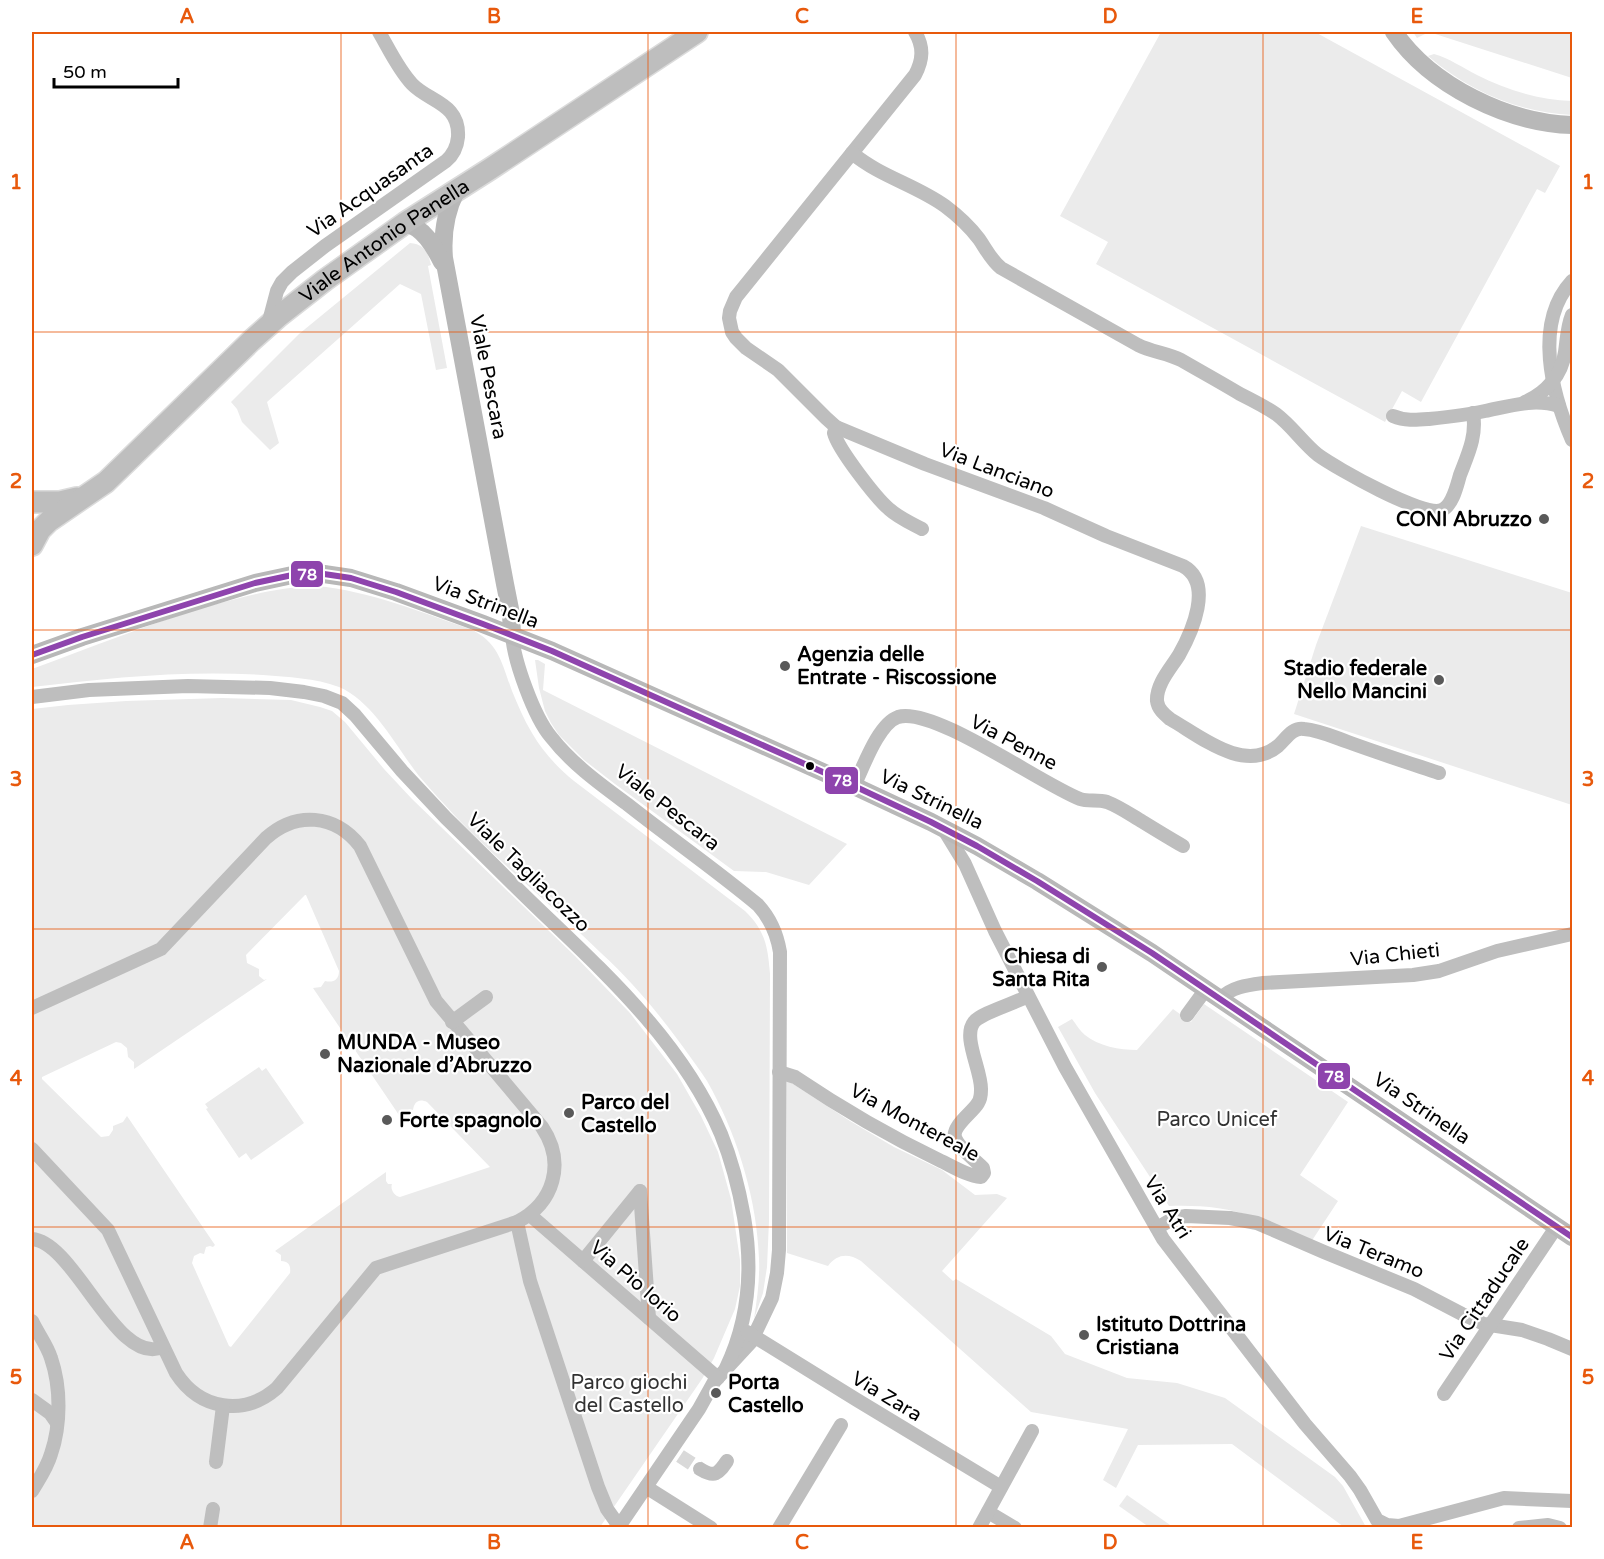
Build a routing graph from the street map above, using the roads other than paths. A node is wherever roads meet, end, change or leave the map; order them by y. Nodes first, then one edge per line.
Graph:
1 (379, 32) edge
2 (697, 32) edge
3 (915, 32) edge
4 (1394, 32) edge
5 (1572, 125) edge
6 (852, 153) junction
7 (456, 191) junction
8 (405, 223) junction
9 (446, 272) junction
10 (1570, 287) edge
11 (1572, 315) edge
12 (268, 325) junction
13 (1554, 380) junction
14 (1520, 404) junction
15 (1559, 406) junction
16 (1473, 413) junction
17 (1393, 416) dead end
18 (836, 427) junction
19 (1572, 440) edge
20 (99, 488) junction
21 (32, 502) edge
22 (922, 529) dead end
23 (32, 545) edge
24 (512, 635) junction
25 (32, 655) edge
26 (32, 697) edge
27 (1439, 773) dead end
28 (854, 786) junction
29 (943, 828) junction
30 (969, 842) junction
31 (1183, 846) dead end
32 (988, 852) junction
33 (968, 864) junction
34 (1572, 934) edge
35 (1213, 994) junction
36 (1028, 996) junction
37 (486, 997) dead end
38 (32, 1008) edge
39 (1187, 1015) dead end
40 (452, 1022) junction
41 (779, 1072) junction
42 (32, 1149) edge
43 (530, 1215) junction
44 (517, 1222) junction
45 (1557, 1226) junction
46 (1157, 1228) junction
47 (1572, 1237) edge
48 (32, 1239) edge
49 (583, 1261) junction
50 (649, 1318) junction
51 (32, 1322) edge
52 (1491, 1326) junction
53 (741, 1327) junction
54 (754, 1338) junction
55 (163, 1347) junction
56 (1572, 1349) edge
57 (722, 1373) junction
58 (1444, 1394) dead end
59 (32, 1400) edge
60 (223, 1406) junction
61 (57, 1423) junction
62 (841, 1425) dead end
63 (1032, 1431) dead end
64 (727, 1461) dead end
65 (216, 1462) dead end
66 (700, 1469) tunnel mouth
67 (646, 1487) junction
68 (1001, 1487) junction
69 (32, 1491) edge
70 (1572, 1501) edge
71 (213, 1509) dead end
72 (988, 1512) junction
73 (1381, 1526) edge
74 (210, 1527) edge
75 (618, 1527) edge
76 (711, 1527) edge
77 (779, 1527) edge
78 (980, 1527) edge
79 (1015, 1527) edge
80 (1519, 1527) edge
81 (1560, 1527) edge

1 - 12 street, Via Acquasanta
2 - 7 main road, Viale Antonio Panella
3 - 6 street, Via Lanciano
4 - 5 main road
6 - 16 street
6 - 18 street, Via Lanciano
7 - 8 main road, Viale Antonio Panella
7 - 9 main road, Viale Pescara
8 - 9 main road, Viale Pescara
8 - 12 main road, Viale Antonio Panella
9 - 24 main road, Viale Pescara
10 - 13 street
11 - 13 street
12 - 20 main road, Viale Antonio Panella
13 - 14 street
13 - 15 street
14 - 15 street
14 - 16 street
15 - 19 street
16 - 17 street
18 - 22 street
18 - 27 street, Via Lanciano
20 - 21 main road, Viale Antonio Panella
20 - 23 main road, Viale Antonio Panella
24 - 25 main road, Via Strinella
24 - 28 main road, Via Strinella
24 - 41 street, Viale Pescara
26 - 53 street, Viale Tagliacozzo
28 - 29 main road, Via Strinella
28 - 31 street, Via Penne
29 - 30 main road, Via Strinella
29 - 33 street
30 - 32 main road, Via Strinella
30 - 33 street, Via Atri
32 - 33 street
32 - 35 main road, Via Strinella
33 - 36 street, Via Atri
34 - 35 street, Via Chieti
35 - 39 street
35 - 45 main road, Via Strinella
36 - 41 street, Via Montereale
36 - 46 street, Via Atri
37 - 40 street
38 - 40 street
40 - 43 street
41 - 54 street, Viale Pescara
42 - 55 street
43 - 44 street
43 - 49 street, Via Pio Iorio
44 - 60 street
44 - 75 street
45 - 47 main road, Via Strinella
45 - 52 street, Via Cittaducale
46 - 52 street, Via Teramo
46 - 73 street, Via Atri
48 - 55 street
49 - 50 street, Via Pio Iorio
49 - 50 street
50 - 57 street, Via Pio Iorio
51 - 61 street
52 - 56 street, Via Teramo
52 - 58 street, Via Cittaducale
53 - 54 street, Via Zara
53 - 57 street, Viale Tagliacozzo
54 - 57 street, Viale Pescara
54 - 68 street, Via Zara
55 - 60 street
57 - 67 street
59 - 61 street
60 - 65 street
61 - 69 street
62 - 77 street
63 - 68 street
64 - 66 street
67 - 75 street
67 - 76 street
68 - 72 street
70 - 73 street
71 - 74 street
72 - 78 street
72 - 79 street
80 - 81 street

